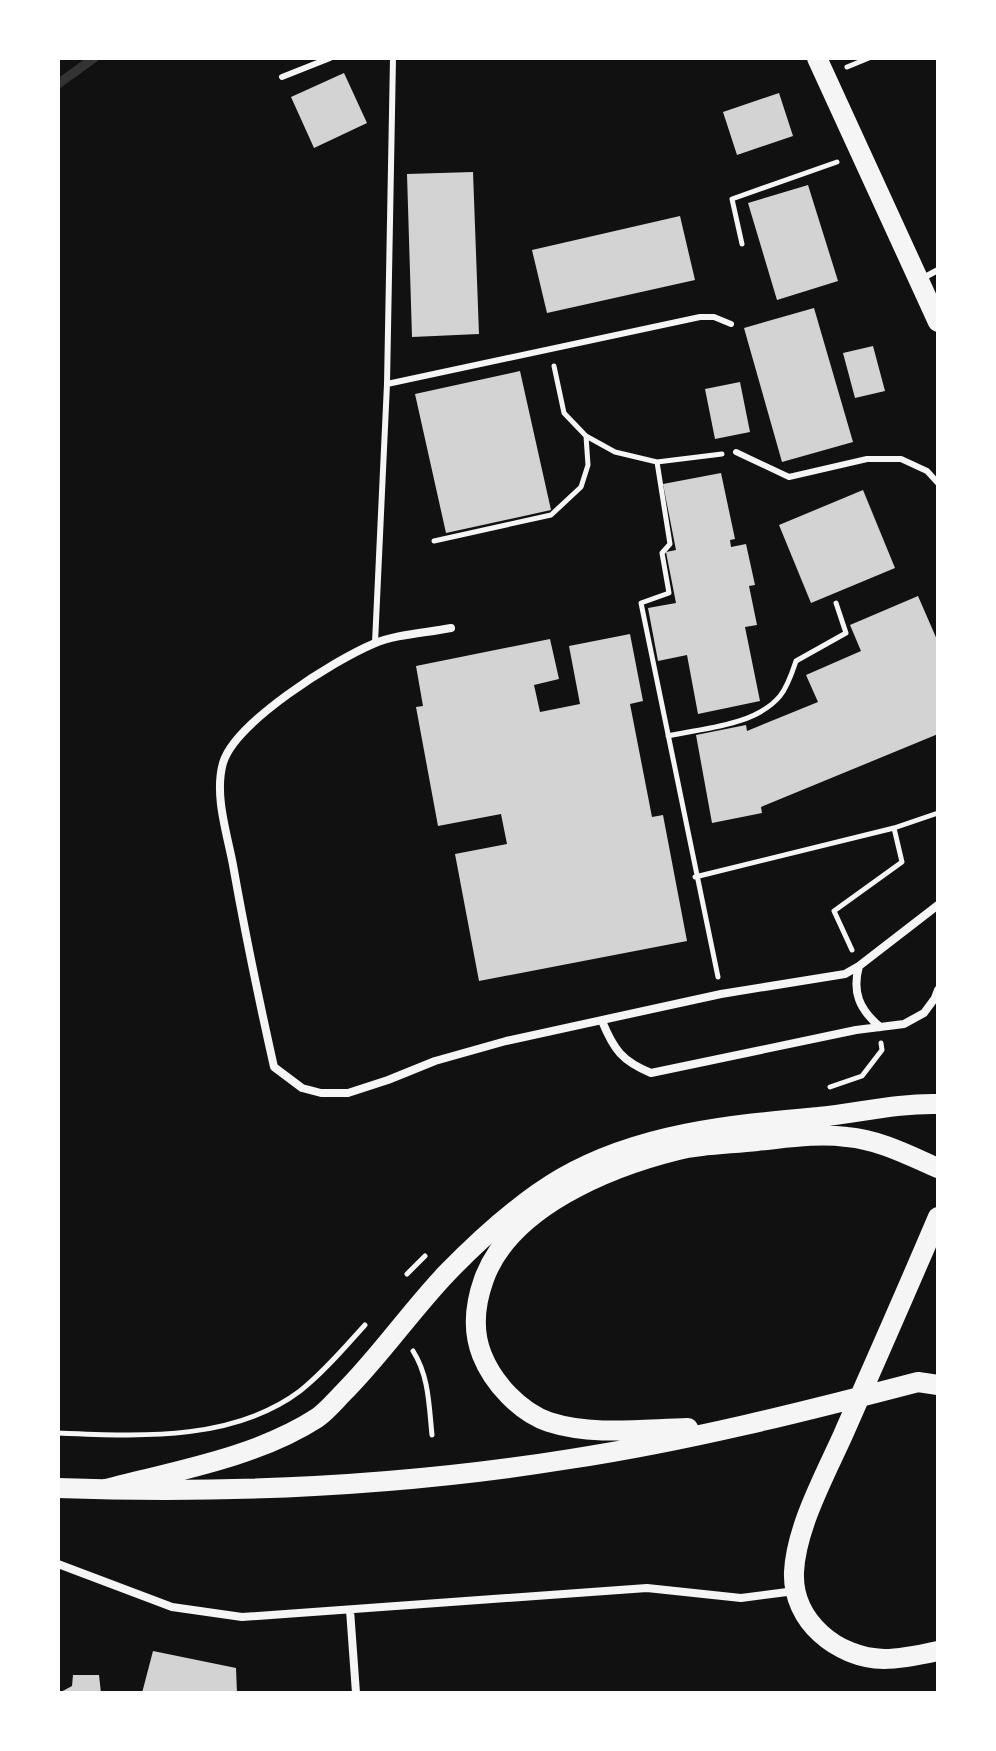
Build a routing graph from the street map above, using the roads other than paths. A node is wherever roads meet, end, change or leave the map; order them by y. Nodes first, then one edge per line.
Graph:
1 (330, 58) edge
2 (393, 58) edge
3 (817, 58) edge
4 (282, 77) dead end
5 (938, 270) edge
6 (918, 280) junction
7 (938, 322) edge
8 (731, 324) dead end
9 (387, 384) junction
10 (736, 452) road end
11 (938, 483) edge
12 (451, 628) dead end
13 (375, 643) junction
14 (938, 905) edge
15 (859, 966) junction
16 (938, 990) edge
17 (602, 1021) junction
18 (880, 1027) junction
19 (938, 1104) edge
20 (938, 1168) edge
21 (938, 1217) edge
22 (928, 1384) edge
23 (736, 1428) junction
24 (58, 1488) edge
25 (106, 1489) junction
26 (58, 1564) edge
27 (795, 1591) junction
28 (350, 1610) junction
29 (938, 1651) edge
30 (356, 1693) edge

1 - 4 lane
2 - 9 lane
3 - 6 main road
5 - 6 lane
6 - 7 main road
8 - 9 lane
9 - 13 lane
10 - 11 lane
12 - 13 street
13 - 17 street
14 - 15 street
15 - 17 street
15 - 18 street
16 - 18 street
17 - 18 street
19 - 25 main road
20 - 23 main road
21 - 27 main road
22 - 23 main road
23 - 25 main road
24 - 25 main road
26 - 28 street
27 - 28 street
27 - 29 main road
28 - 30 street

